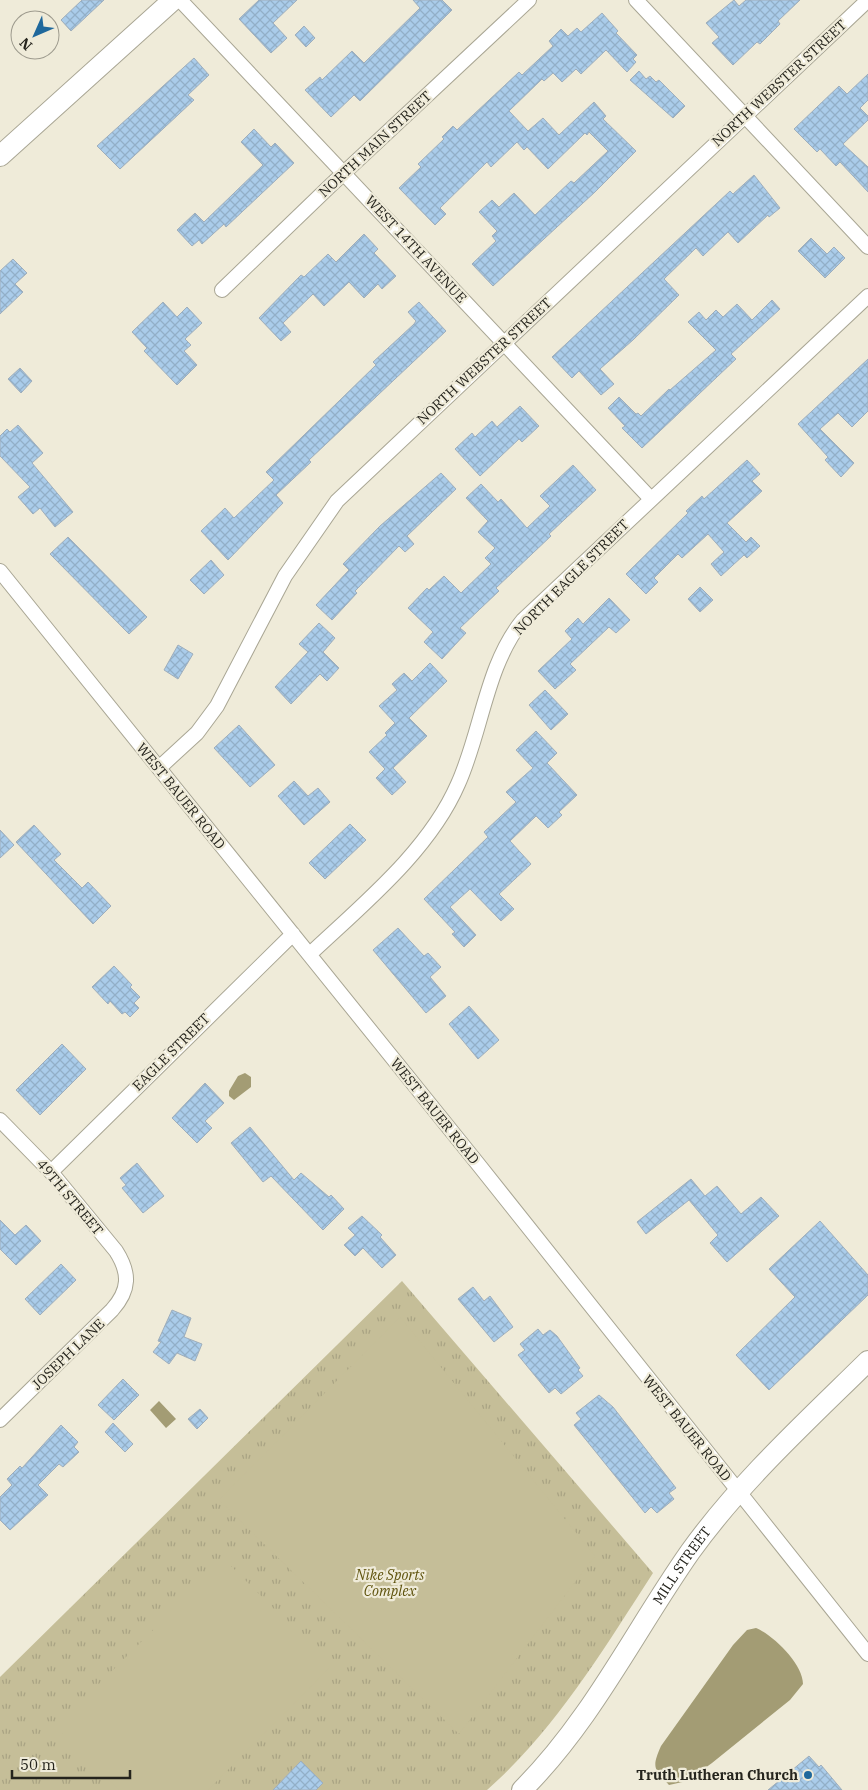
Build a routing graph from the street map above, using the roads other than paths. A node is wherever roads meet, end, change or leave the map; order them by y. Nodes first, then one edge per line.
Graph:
1 (174, 0) edge
2 (180, 0) edge
3 (529, 0) edge
4 (636, 0) edge
5 (868, 0) edge
6 (744, 116) junction
7 (0, 156) edge
8 (344, 172) junction
9 (868, 247) edge
10 (222, 290) dead end
11 (868, 296) edge
12 (505, 342) junction
13 (652, 498) junction
14 (0, 571) edge
15 (159, 768) junction
16 (293, 934) junction
17 (310, 954) junction
18 (0, 1120) edge
19 (50, 1172) junction
20 (127, 1283) joint
21 (868, 1361) edge
22 (0, 1420) edge
23 (738, 1492) junction
24 (868, 1654) edge
25 (522, 1790) edge

1 - 7 main road
2 - 8 street, WEST 14TH AVENUE
3 - 8 street, NORTH MAIN STREET
4 - 6 street
5 - 6 street, NORTH WEBSTER STREET
6 - 9 street
6 - 12 street, NORTH WEBSTER STREET
8 - 10 street, NORTH MAIN STREET
8 - 12 street, WEST 14TH AVENUE
11 - 13 street, NORTH EAGLE STREET
12 - 13 street, WEST 14TH AVENUE
12 - 15 street, NORTH WEBSTER STREET
13 - 17 street, NORTH EAGLE STREET
14 - 15 street, WEST BAUER ROAD
15 - 16 street, WEST BAUER ROAD
16 - 17 street, WEST BAUER ROAD
16 - 19 street, EAGLE STREET
17 - 23 street, WEST BAUER ROAD
18 - 19 street, 49TH STREET
19 - 20 street, 49TH STREET
20 - 22 street, JOSEPH LANE
21 - 23 main road, MILL STREET
23 - 24 street, WEST BAUER ROAD
23 - 25 main road, MILL STREET

